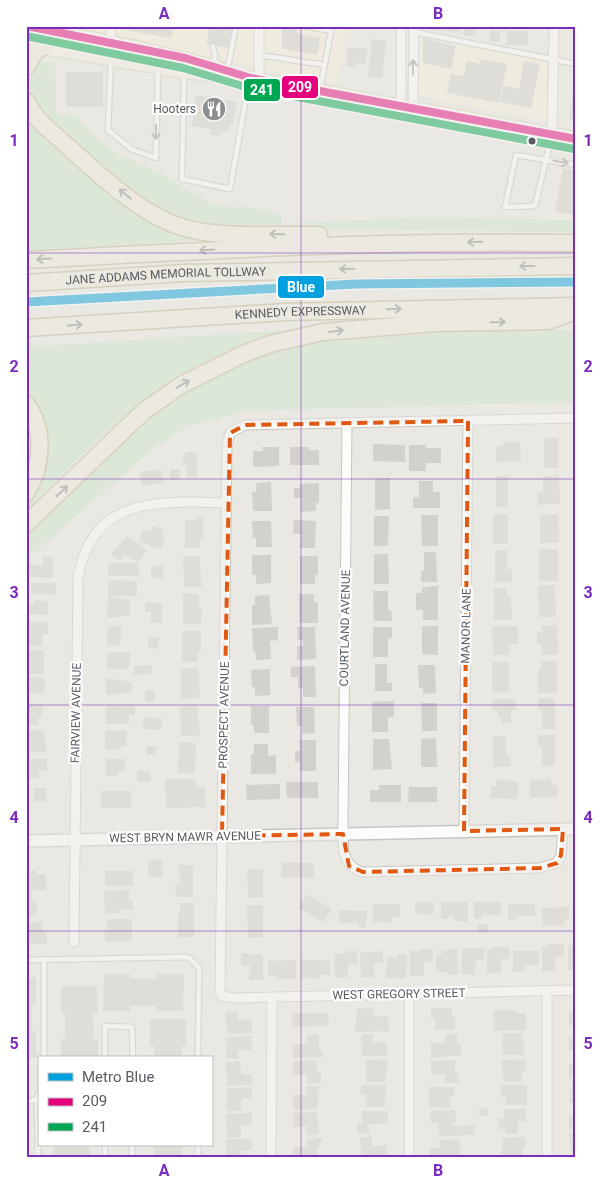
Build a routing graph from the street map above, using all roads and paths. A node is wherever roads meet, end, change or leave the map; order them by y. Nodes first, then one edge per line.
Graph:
1 (26, 26) edge
2 (111, 26) edge
3 (236, 26) edge
4 (259, 26) edge
5 (305, 26) edge
6 (400, 26) edge
7 (554, 26) edge
8 (414, 29) edge
9 (111, 43) junction
10 (26, 44) edge
11 (213, 46) dead end
12 (44, 47) junction
13 (259, 55) junction
14 (111, 59) junction
15 (553, 60) junction
16 (576, 64) edge
17 (325, 65) junction
18 (158, 66) junction
19 (26, 67) edge
20 (220, 69) junction
21 (184, 71) junction
22 (255, 79) junction
23 (320, 91) junction
24 (26, 102) edge
25 (246, 104) dead end
26 (407, 106) junction
27 (552, 134) junction
28 (576, 139) edge
29 (545, 159) junction
30 (576, 165) edge
31 (576, 242) edge
32 (378, 244) junction
33 (26, 260) edge
34 (576, 266) edge
35 (26, 283) edge
36 (576, 306) edge
37 (576, 311) edge
38 (26, 328) edge
39 (26, 404) edge
40 (576, 418) edge
41 (468, 421) junction
42 (347, 423) junction
43 (26, 493) edge
44 (226, 503) junction
45 (26, 524) edge
46 (563, 829) junction
47 (576, 829) edge
48 (464, 831) junction
49 (344, 834) junction
50 (222, 836) junction
51 (74, 840) junction
52 (26, 841) edge
53 (74, 942) dead end
54 (44, 959) junction
55 (26, 960) edge
56 (576, 990) edge
57 (547, 991) junction
58 (409, 994) junction
59 (222, 996) joint
60 (272, 997) junction
61 (44, 1056) edge
62 (105, 1056) edge
63 (132, 1056) edge
64 (198, 1056) edge
65 (38, 1099) edge
66 (26, 1102) edge
67 (38, 1158) edge
68 (271, 1158) edge
69 (409, 1158) edge
70 (547, 1158) edge

1 - 9 main road
2 - 9 street
3 - 20 lane
4 - 13 street
5 - 17 lane
6 - 26 street
7 - 15 street
8 - 15 lane
26 -> 8 street
9 - 14 street
9 - 20 main road
10 - 12 main road
11 - 20 lane
12 - 14 main road
12 - 19 highway
13 - 17 lane
13 - 22 street
14 - 18 main road
18 -> 14 lane
15 - 16 lane
15 - 27 street
17 - 23 lane
18 - 21 main road
20 - 22 main road
21 - 22 main road
21 - 25 lane
22 - 23 main road
23 - 26 main road
32 -> 24 highway
26 - 27 main road
27 - 28 main road
27 - 29 lane
29 - 29 lane
29 -> 30 lane
31 -> 32 highway
32 -> 33 highway
34 -> 35 highway, JANE ADDAMS MEMORIAL TOLLWAY
38 -> 36 highway, KENNEDY EXPRESSWAY
45 -> 37 highway
39 - 43 highway
40 - 41 street
41 - 42 street
41 - 48 street, MANOR LANE
42 - 44 street, PROSPECT AVENUE
42 - 49 street, COURTLAND AVENUE
44 - 50 street, PROSPECT AVENUE
44 - 51 street, FAIRVIEW AVENUE
46 - 47 street, WEST BRYN MAWR AVENUE
46 - 48 street, WEST BRYN MAWR AVENUE
46 - 49 street
48 - 49 street, WEST BRYN MAWR AVENUE
49 - 50 street, WEST BRYN MAWR AVENUE
50 - 51 street, WEST BRYN MAWR AVENUE
50 - 59 street, PROSPECT AVENUE
51 - 52 street, WEST BRYN MAWR AVENUE
51 - 53 street, FAIRVIEW AVENUE
54 - 55 lane
54 - 61 lane
54 - 64 lane
56 - 57 street, WEST GREGORY STREET
57 - 58 street, WEST GREGORY STREET
57 - 70 street
58 - 60 street, WEST GREGORY STREET
58 - 69 street
59 - 60 street, WEST GREGORY STREET
60 - 68 street
62 - 63 lane
65 - 66 lane
65 - 67 lane

